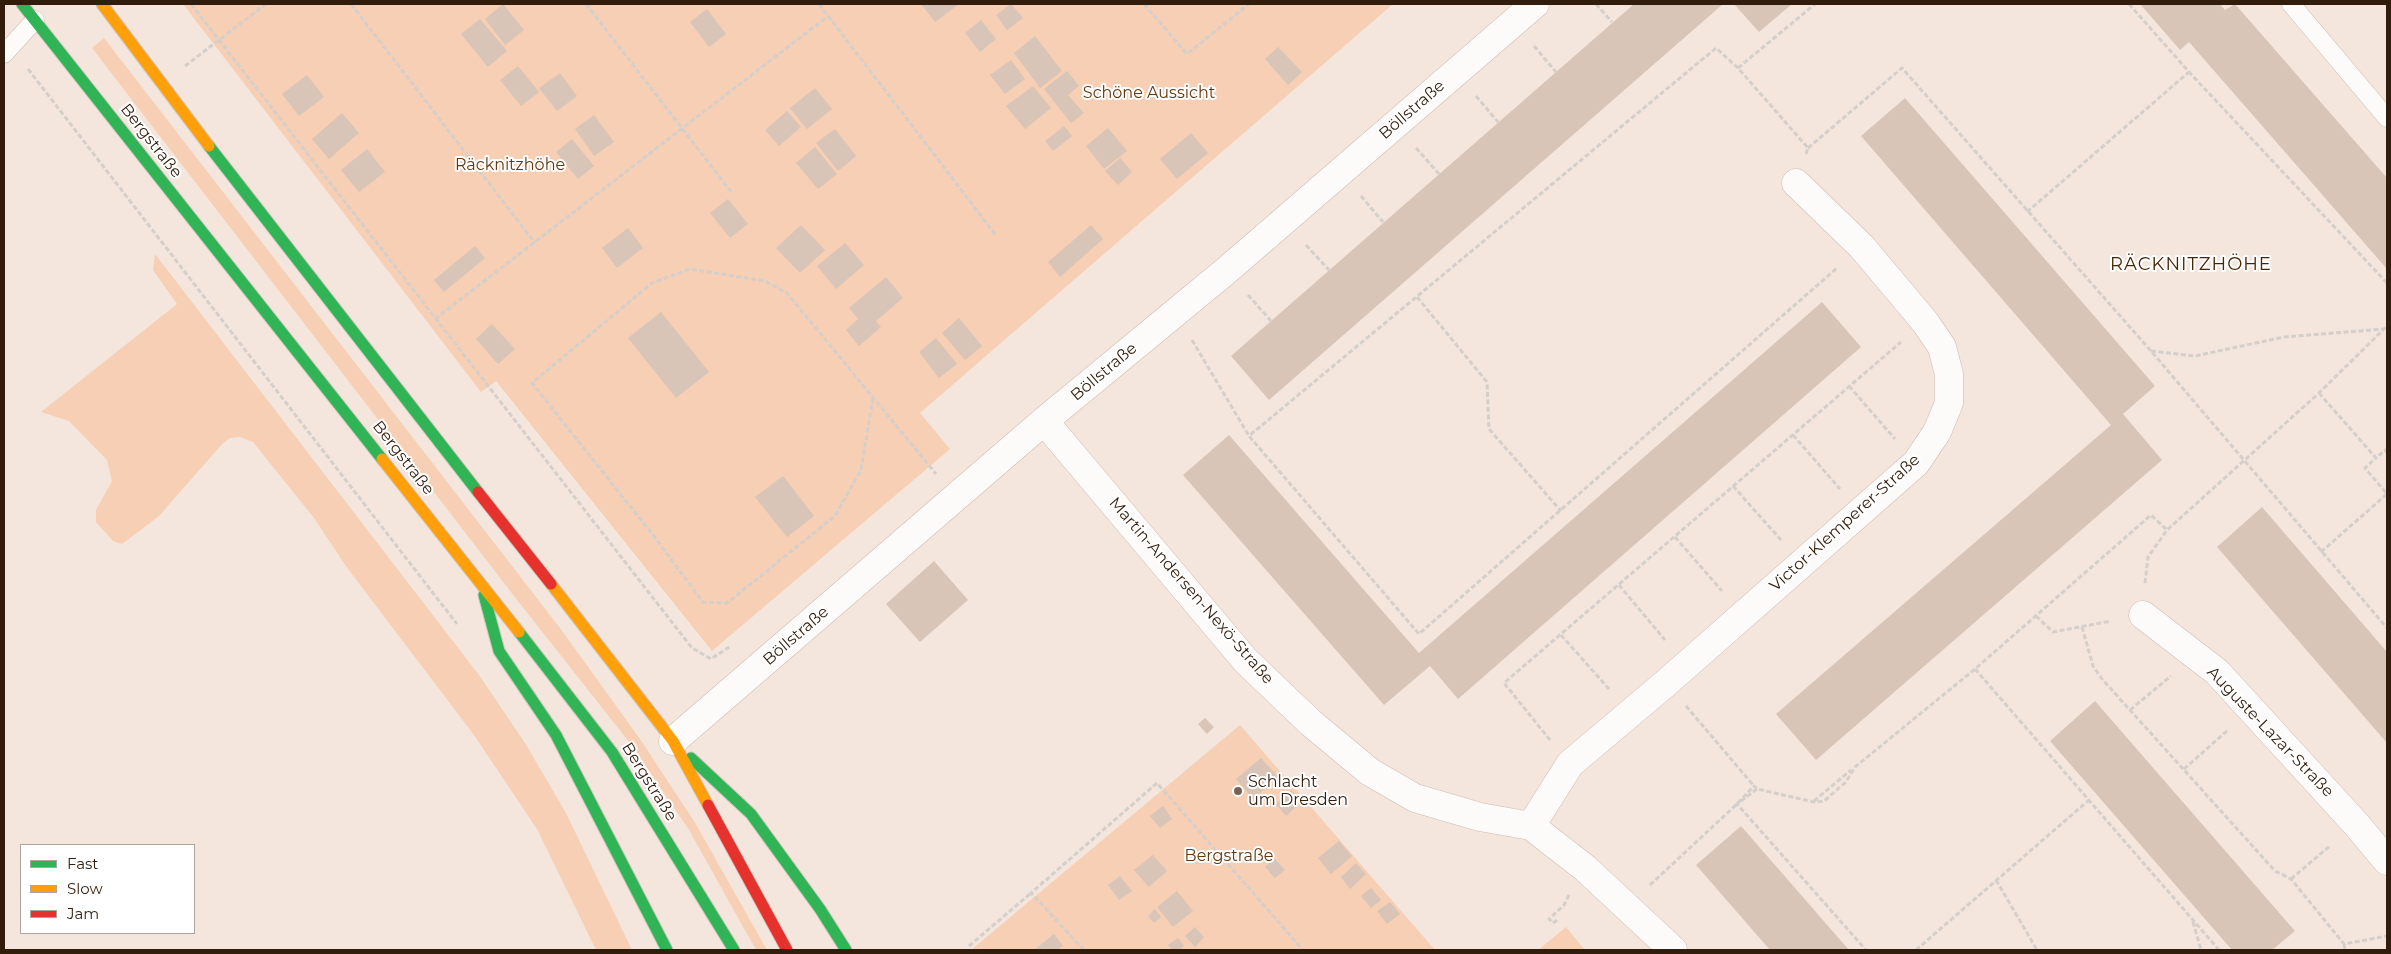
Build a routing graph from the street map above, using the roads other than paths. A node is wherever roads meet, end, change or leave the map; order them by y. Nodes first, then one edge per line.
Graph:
1 (22, 4) edge
2 (102, 4) edge
3 (1535, 4) edge
4 (2291, 4) edge
5 (34, 20) junction
6 (7, 50) edge
7 (2387, 118) edge
8 (1796, 183) road end
9 (1044, 420) junction
10 (480, 582) junction
11 (2143, 615) road end
12 (673, 741) junction
13 (1530, 826) junction
14 (2387, 861) edge
15 (666, 950) edge
16 (734, 950) edge
17 (787, 950) edge
18 (846, 950) edge
19 (1673, 950) edge

1 - 5 main road, Bergstraße
2 - 12 main road
3 - 9 street, Böllstraße
4 - 7 lane
5 - 6 lane
5 - 10 main road, Bergstraße
8 - 13 street, Victor-Klemperer-Straße
9 - 12 street, Böllstraße
9 - 13 street, Martin-Andersen-Nexö-Straße
10 - 15 main road
10 - 16 main road, Bergstraße
11 - 14 street, Auguste-Lazar-Straße
12 - 17 main road
12 - 18 main road
13 - 19 street, Martin-Andersen-Nexö-Straße

